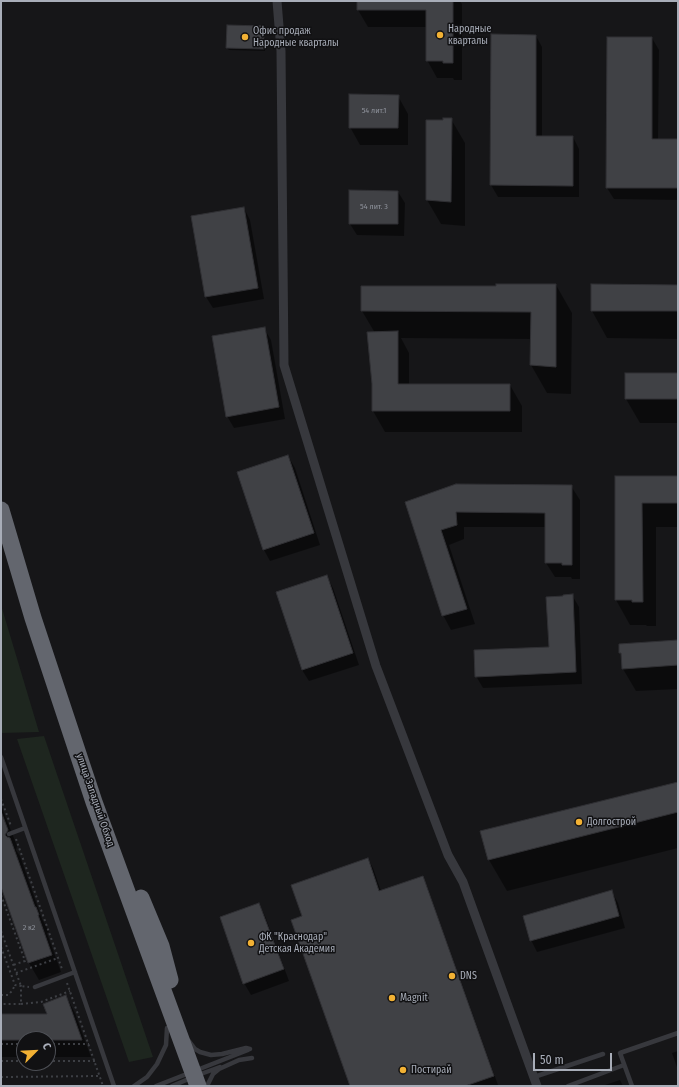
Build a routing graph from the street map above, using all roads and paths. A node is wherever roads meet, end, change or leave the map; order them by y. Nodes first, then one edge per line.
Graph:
1 (277, 1) edge
2 (1, 510) edge
3 (1, 534) edge
4 (1, 757) edge
5 (1, 799) edge
6 (25, 828) junction
7 (11, 833) junction
8 (1, 895) edge
9 (1, 931) edge
10 (1, 946) edge
11 (58, 958) junction
12 (13, 965) junction
13 (75, 972) junction
14 (16, 973) junction
15 (65, 976) junction
16 (15, 984) junction
17 (21, 986) junction
18 (35, 987) joint
19 (70, 991) junction
20 (1, 995) edge
21 (1, 1004) edge
22 (21, 1004) junction
23 (170, 1010) junction
24 (167, 1028) junction
25 (184, 1032) dead end
26 (678, 1033) edge
27 (187, 1039) dead end
28 (1, 1044) edge
29 (16, 1044) edge
30 (56, 1044) edge
31 (89, 1044) junction
32 (603, 1054) dead end
33 (252, 1058) dead end
34 (1, 1061) edge
35 (16, 1061) edge
36 (56, 1061) edge
37 (95, 1061) junction
38 (227, 1064) junction
39 (624, 1065) junction
40 (100, 1076) junction
41 (1, 1077) edge
42 (534, 1077) junction
43 (190, 1079) edge
44 (577, 1084) edge
45 (103, 1086) edge
46 (114, 1086) edge
47 (134, 1086) edge
48 (156, 1086) edge
49 (537, 1086) edge
50 (568, 1086) edge
51 (632, 1086) edge

1 - 42 street
2 - 23 highway, улица Западный Обход
3 - 24 highway, улица Западный Обход
4 - 6 lane
5 - 7 path
6 - 7 lane
6 - 13 lane
7 - 11 path
8 - 12 path
9 - 12 path
10 - 16 path
11 - 14 path
11 - 15 path
12 - 14 path
13 - 15 lane
13 - 46 lane
14 - 17 path
15 - 18 lane
15 - 19 path
16 - 17 path
16 - 20 path
17 - 18 path
17 - 22 path
19 - 22 path
19 - 31 path
21 - 22 path
23 - 25 lane
23 - 43 highway, улица Западный Обход
24 - 43 highway, улица Западный Обход
24 - 47 lane
26 - 39 lane
27 - 43 lane
28 - 29 path
30 - 31 path
31 - 37 path
32 - 42 lane
33 - 38 lane
34 - 35 path
36 - 37 path
37 - 40 path
38 - 43 lane
38 - 43 lane
39 - 44 lane
39 - 51 lane
40 - 41 path
40 - 45 path
42 - 49 street
43 - 48 lane
44 - 50 lane

